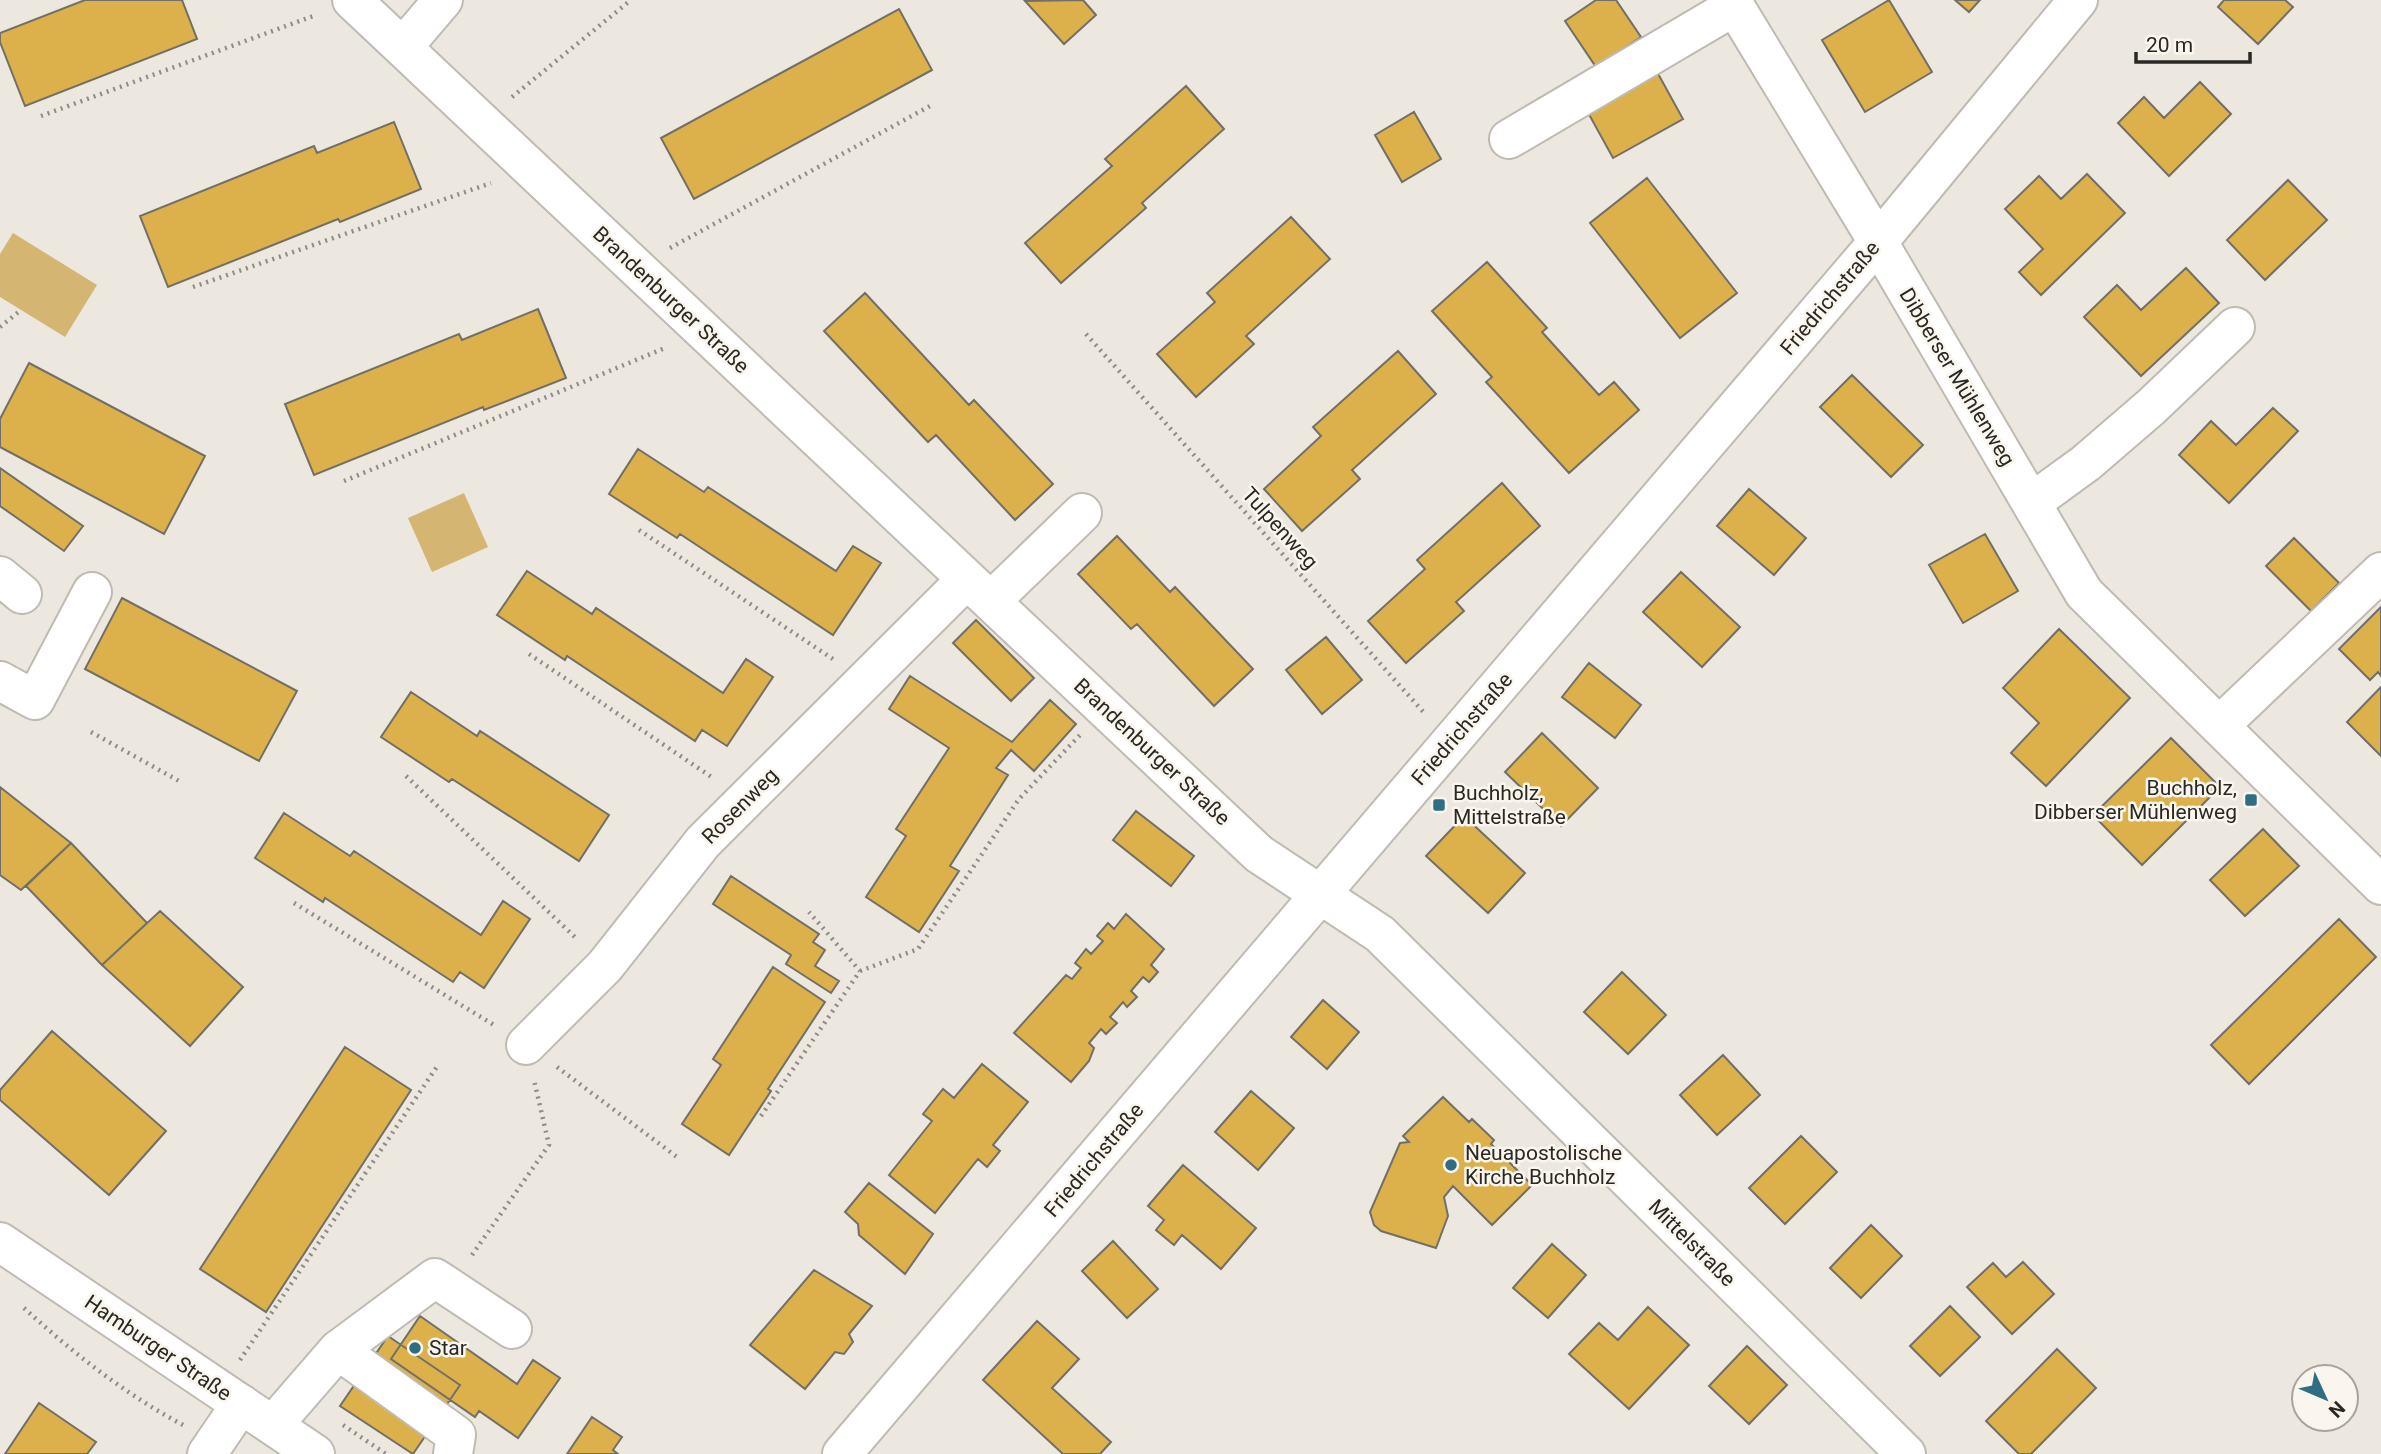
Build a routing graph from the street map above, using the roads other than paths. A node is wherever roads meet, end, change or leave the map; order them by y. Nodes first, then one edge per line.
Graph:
1 (443, 0) edge
2 (2078, 0) edge
3 (353, 1) edge
4 (1733, 3) edge
5 (403, 47) junction
6 (1509, 139) dead end
7 (1878, 242) junction
8 (2235, 327) dead end
9 (2031, 503) junction
10 (1082, 513) dead end
11 (2381, 572) edge
12 (979, 590) junction
13 (92, 592) dead end
14 (0, 681) edge
15 (2219, 726) junction
16 (2381, 885) edge
17 (1321, 894) junction
18 (526, 1045) road end
19 (0, 1242) edge
20 (512, 1329) dead end
21 (338, 1350) junction
22 (241, 1404) junction
23 (273, 1425) junction
24 (211, 1449) edge
25 (315, 1454) edge
26 (453, 1454) edge
27 (842, 1454) edge
28 (1906, 1454) edge

1 - 5 street
2 - 7 street, Friedrichstraße
3 - 5 street, Brandenburger Straße
4 - 6 street
4 - 7 street, Dibberser Mühlenweg
5 - 12 street, Brandenburger Straße
7 - 9 street, Dibberser Mühlenweg
7 - 17 street, Friedrichstraße
8 - 9 street
9 - 15 street, Dibberser Mühlenweg
10 - 12 street
11 - 15 street
12 - 17 street, Brandenburger Straße
12 - 18 street, Rosenweg
13 - 14 street
15 - 16 street, Dibberser Mühlenweg
17 - 27 street, Friedrichstraße
17 - 28 street, Mittelstraße
19 - 22 street, Hamburger Straße
20 - 21 street
21 - 23 street
21 - 26 street
22 - 23 street, Hamburger Straße
22 - 24 street
23 - 25 street, Hamburger Straße

